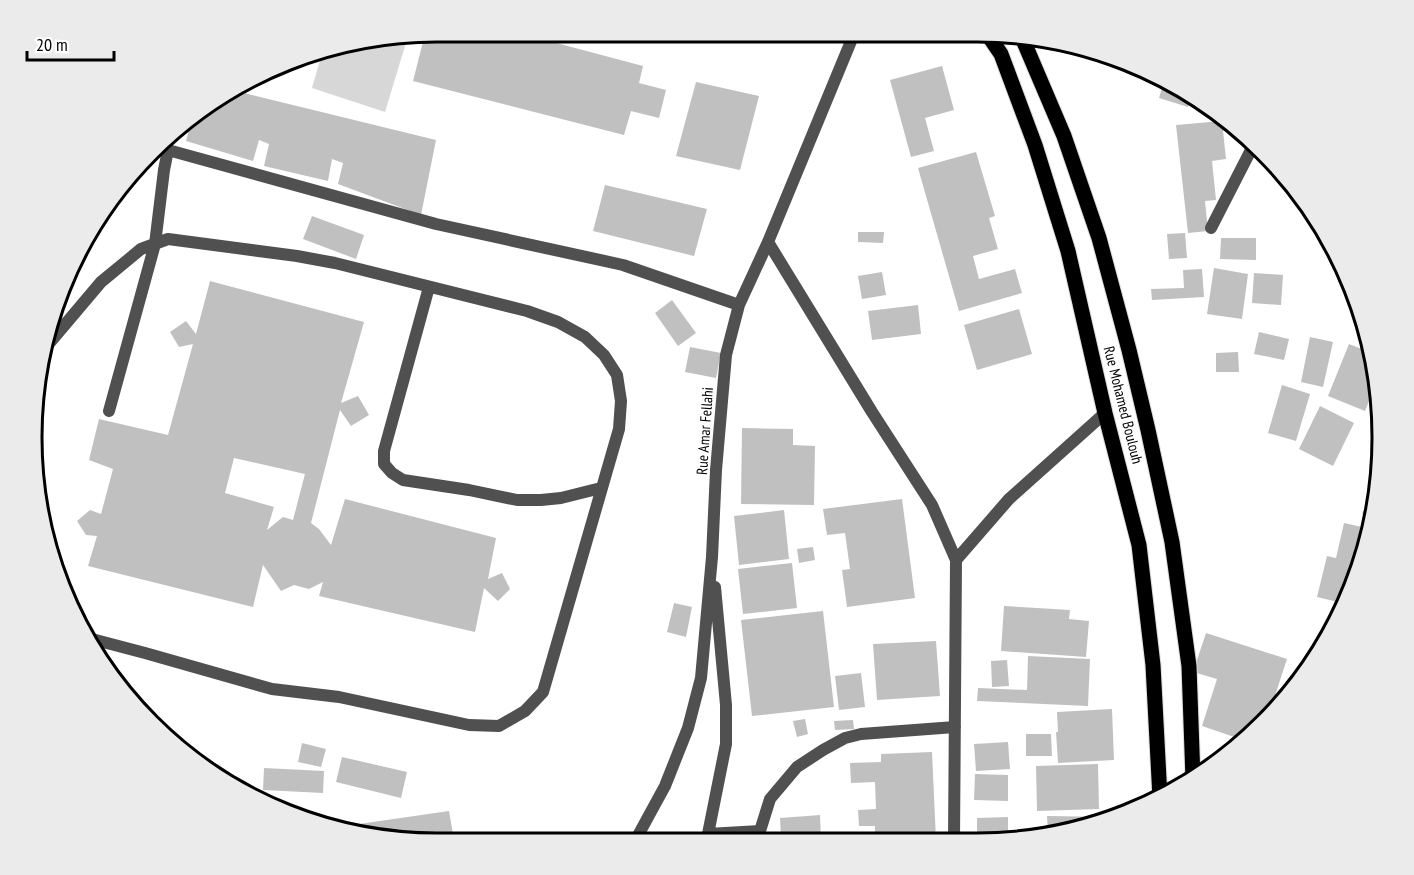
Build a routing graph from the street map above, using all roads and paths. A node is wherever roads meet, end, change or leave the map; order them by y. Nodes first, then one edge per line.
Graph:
1 (851, 42) edge
2 (993, 43) edge
3 (1026, 45) edge
4 (165, 151) edge
5 (1250, 152) edge
6 (162, 154) edge
7 (1211, 228) dead end
8 (768, 242) junction
9 (155, 244) junction
10 (429, 287) junction
11 (739, 305) junction
12 (55, 337) edge
13 (109, 411) dead end
14 (1105, 413) junction
15 (602, 488) junction
16 (712, 557) junction
17 (956, 560) junction
18 (99, 641) edge
19 (956, 727) junction
20 (1193, 768) edge
21 (1159, 788) edge
22 (639, 833) edge
23 (709, 833) edge
24 (745, 833) edge
25 (954, 833) edge

1 - 8 street, Rue Amar Fellahi
2 - 14 main road, Rue Mohamed Boulouh
3 - 20 main road
4 - 11 street
5 - 7 street
6 - 9 street
8 - 11 street, Rue Amar Fellahi
8 - 17 street
9 - 10 street
9 - 12 street
9 - 13 street
10 - 15 street
10 - 15 street
11 - 16 street, Rue Amar Fellahi
14 - 17 street
14 - 21 main road, Rue Mohamed Boulouh
15 - 18 street
16 - 22 street, Rue Amar Fellahi
16 - 23 street
17 - 19 street
19 - 24 street
19 - 25 street

